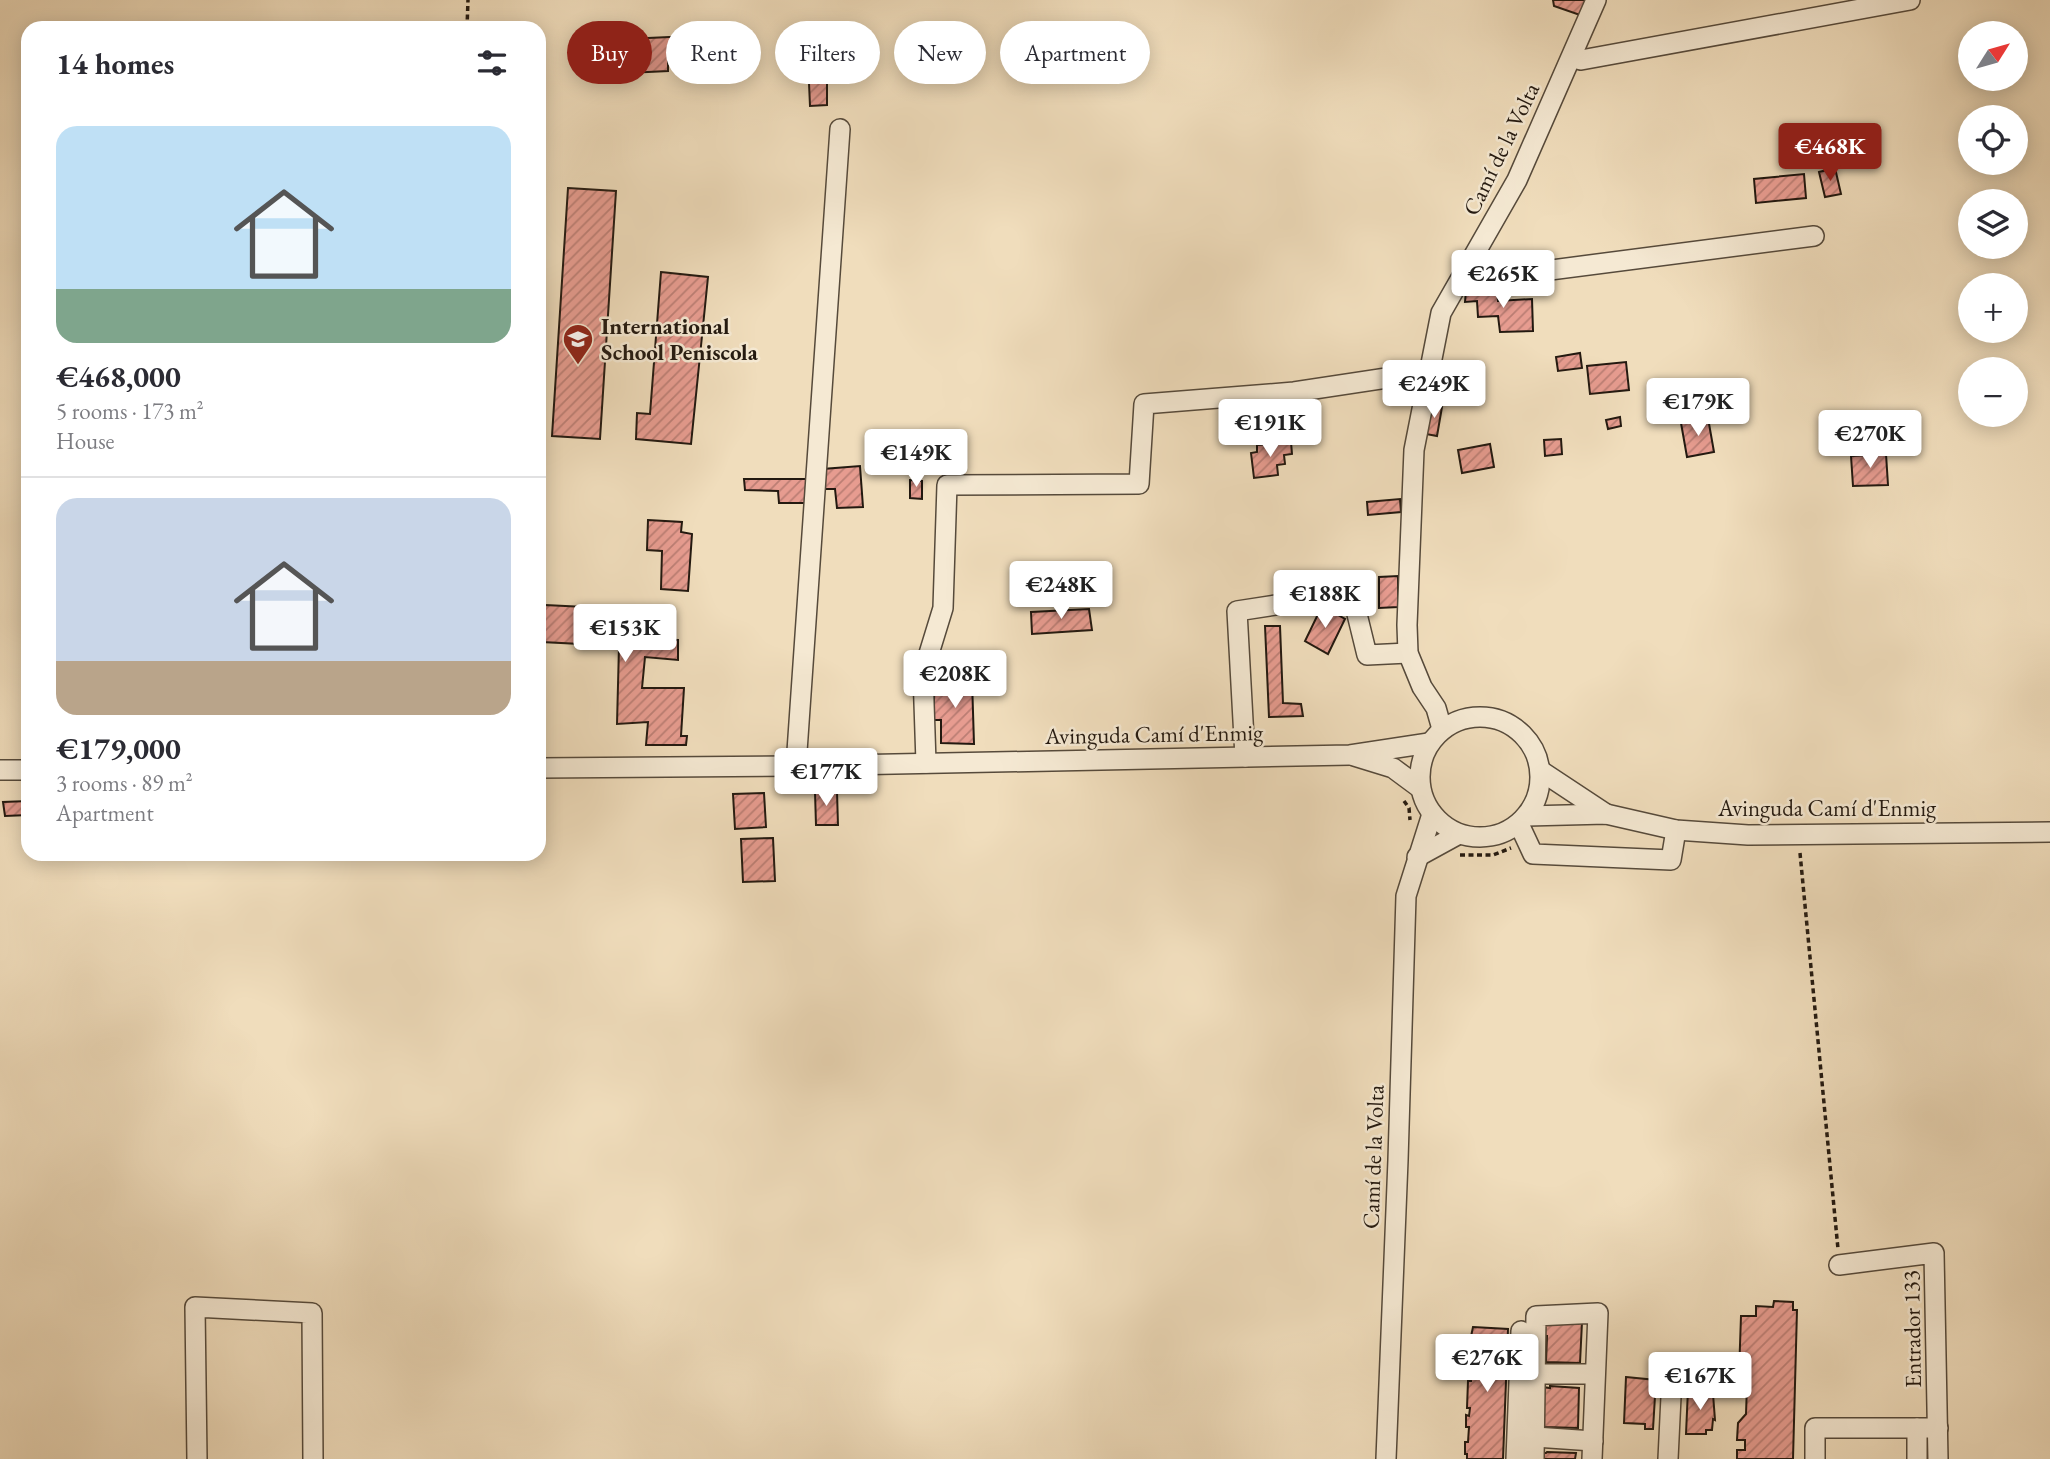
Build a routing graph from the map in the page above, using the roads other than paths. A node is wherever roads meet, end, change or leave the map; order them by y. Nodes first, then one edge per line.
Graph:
1 (1596, 0) edge
2 (1910, 0) edge
3 (1572, 57) junction
4 (840, 129) dead end
5 (1814, 236) dead end
6 (1461, 279) junction
7 (1428, 379) junction
8 (1408, 653) junction
9 (1422, 687) junction
10 (1464, 717) junction
11 (1435, 736) junction
12 (1350, 755) junction
13 (1245, 757) junction
14 (926, 763) junction
15 (796, 766) junction
16 (546, 768) edge
17 (0, 770) edge
18 (21, 770) edge
19 (1541, 771) junction
20 (1420, 788) junction
21 (1432, 814) junction
22 (1606, 814) junction
23 (1525, 826) junction
24 (1676, 830) junction
25 (2050, 832) edge
26 (1459, 834) junction
27 (1417, 858) junction
28 (1839, 1265) road end
29 (1521, 1331) dead end
30 (1535, 1374) junction
31 (1595, 1374) junction
32 (1672, 1376) dead end
33 (1917, 1428) junction
34 (1938, 1428) junction
35 (1535, 1437) junction
36 (1592, 1450) edge
37 (197, 1459) edge
38 (313, 1459) edge
39 (1385, 1459) edge
40 (1516, 1459) edge
41 (1534, 1459) edge
42 (1668, 1459) edge
43 (1815, 1459) edge
44 (1917, 1459) edge
45 (1938, 1459) edge

1 - 3 street, Camí de la Volta
2 - 3 street
3 - 6 street, Camí de la Volta
4 - 15 street
5 - 6 street
6 - 7 street, Camí de la Volta
7 - 8 street, Camí de la Volta
7 - 14 street
8 - 9 street, Camí de la Volta
8 - 13 street
9 - 10 street
9 - 11 street, Camí de la Volta
10 - 11 street
10 - 19 street
11 - 12 street, Avinguda Camí d'Enmig
11 - 20 street
12 - 13 street, Avinguda Camí d'Enmig
12 - 20 street, Avinguda Camí d'Enmig
13 - 14 street, Avinguda Camí d'Enmig
14 - 15 street, Avinguda Camí d'Enmig
15 - 16 street, Avinguda Camí d'Enmig
17 - 18 street
19 - 22 street, Avinguda Camí d'Enmig
19 - 23 street
20 - 21 street
21 - 26 street
21 - 27 street, Camí de la Volta
22 - 23 street, Avinguda Camí d'Enmig
22 - 24 street, Avinguda Camí d'Enmig
23 - 24 street
23 - 26 street
24 - 25 street, Avinguda Camí d'Enmig
26 - 27 street
27 - 39 street, Camí de la Volta
28 - 34 street, Entrador 133
29 - 40 street
30 - 31 street
30 - 31 street
30 - 35 street
31 - 36 street
32 - 42 street
33 - 34 street
33 - 43 street
33 - 44 street
34 - 45 street, Entrador 133
35 - 36 street
35 - 41 street
37 - 38 street

